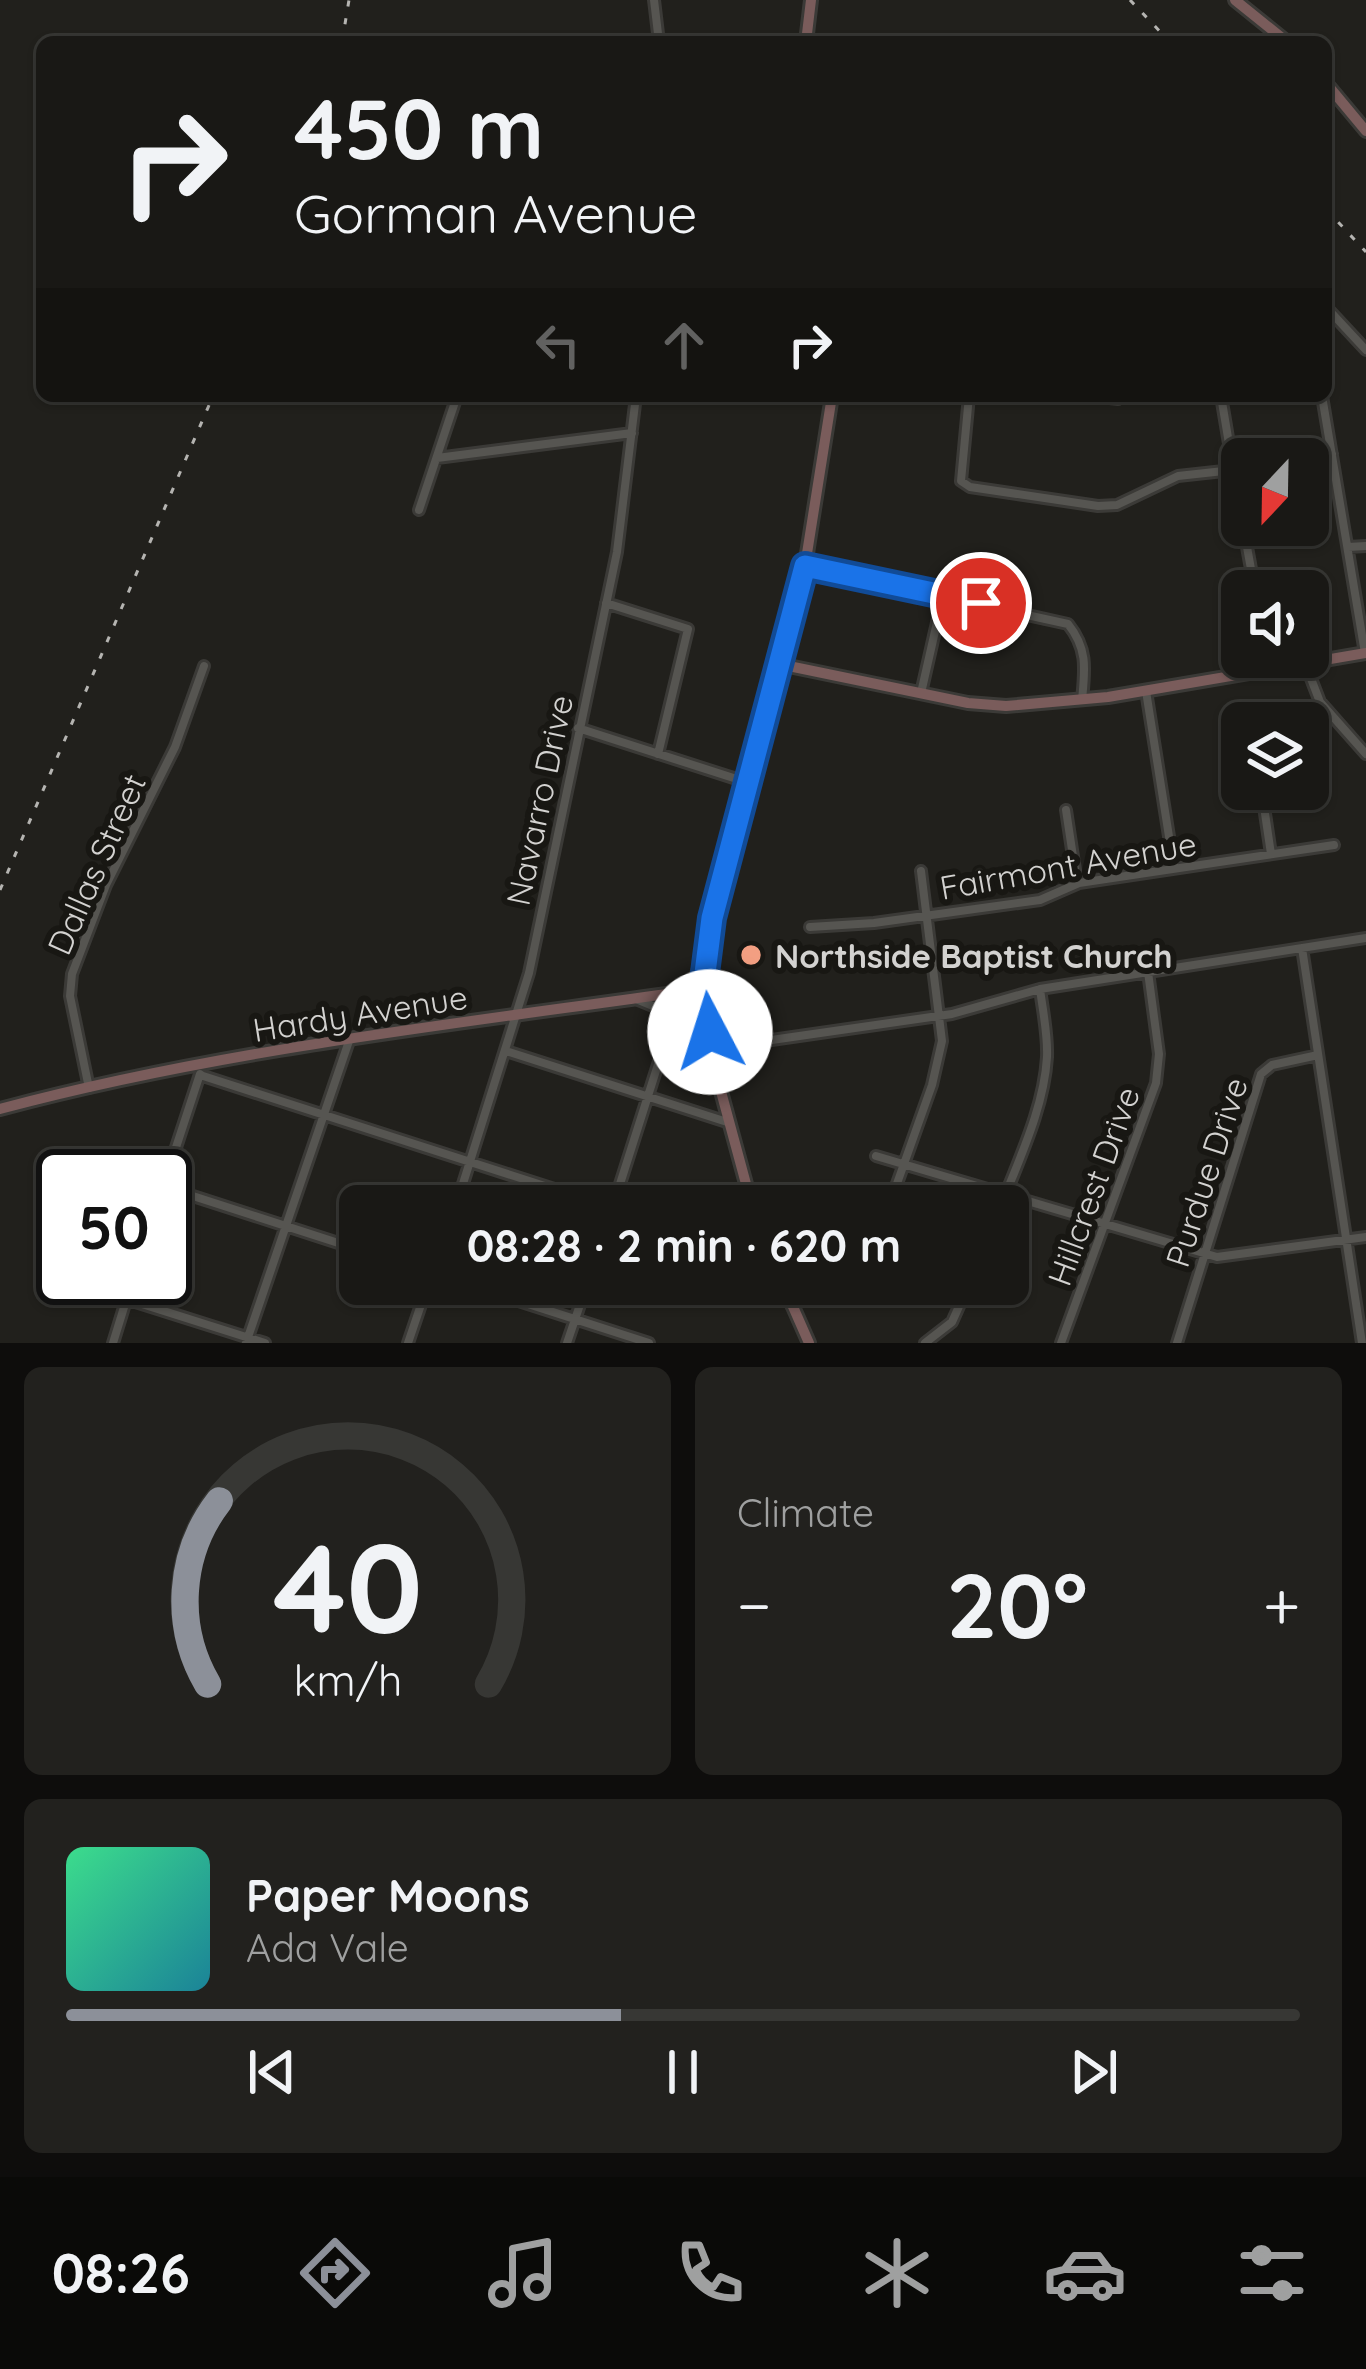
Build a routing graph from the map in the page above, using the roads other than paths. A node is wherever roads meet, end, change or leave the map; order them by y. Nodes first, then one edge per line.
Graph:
1 (654, 0) edge
2 (811, 0) edge
3 (1244, 3) edge
4 (658, 36) edge
5 (807, 36) edge
6 (1280, 36) edge
7 (1332, 89) edge
8 (1366, 131) edge
9 (1332, 314) edge
10 (1340, 322) junction
11 (1332, 324) edge
12 (1366, 350) edge
13 (455, 402) edge
14 (635, 402) edge
15 (831, 402) edge
16 (968, 402) edge
17 (1222, 402) edge
18 (1323, 402) edge
19 (632, 434) junction
20 (1231, 438) edge
21 (1332, 454) junction
22 (1329, 455) edge
23 (437, 458) junction
24 (1221, 472) edge
25 (419, 510) dead end
26 (1366, 546) edge
27 (1348, 547) junction
28 (805, 566) junction
29 (944, 596) junction
30 (606, 603) junction
31 (1365, 653) edge
32 (1329, 659) edge
33 (779, 664) junction
34 (204, 666) dead end
35 (1221, 674) edge
36 (1311, 678) edge
37 (1146, 691) junction
38 (921, 693) junction
39 (1082, 700) junction
40 (578, 728) junction
41 (658, 754) junction
42 (1366, 754) edge
43 (747, 782) junction
44 (1066, 809) dead end
45 (1264, 810) edge
46 (1334, 845) dead end
47 (1271, 854) junction
48 (1174, 868) junction
49 (921, 871) dead end
50 (1077, 884) junction
51 (925, 915) junction
52 (810, 927) dead end
53 (1366, 938) edge
54 (1302, 948) junction
55 (706, 951) junction
56 (1148, 972) junction
57 (1040, 989) junction
58 (681, 992) junction
59 (634, 999) junction
60 (675, 1015) junction
61 (517, 1016) junction
62 (942, 1016) junction
63 (710, 1032) junction
64 (349, 1040) junction
65 (744, 1044) junction
66 (506, 1051) junction
67 (713, 1055) junction
68 (1318, 1055) junction
69 (199, 1071) junction
70 (89, 1088) junction
71 (649, 1097) junction
72 (0, 1109) edge
73 (326, 1115) junction
74 (728, 1122) junction
75 (176, 1149) edge
76 (876, 1156) dead end
77 (472, 1163) junction
78 (903, 1165) junction
79 (464, 1185) edge
80 (543, 1185) edge
81 (618, 1185) edge
82 (746, 1185) edge
83 (896, 1185) edge
84 (971, 1185) edge
85 (1009, 1185) edge
86 (192, 1193) edge
87 (1029, 1201) edge
88 (1107, 1222) junction
89 (288, 1226) junction
90 (1366, 1237) edge
91 (1345, 1239) junction
92 (339, 1243) edge
93 (1203, 1254) junction
94 (124, 1305) edge
95 (144, 1305) edge
96 (421, 1305) edge
97 (531, 1305) edge
98 (580, 1305) edge
99 (791, 1305) edge
100 (960, 1305) edge
101 (575, 1319) junction
102 (247, 1340) edge
103 (113, 1343) edge
104 (265, 1343) edge
105 (408, 1343) edge
106 (567, 1343) edge
107 (650, 1343) edge
108 (808, 1343) edge
109 (925, 1343) edge
110 (1060, 1343) edge
111 (1177, 1343) edge
112 (1362, 1343) edge

1 - 4 street
2 - 5 street
3 - 6 street
7 - 8 street
9 - 10 street
10 - 11 street
10 - 12 street
13 - 23 street
14 - 19 street, Navarro Drive
15 - 28 street
16 - 24 street
17 - 20 street
18 - 21 street
19 - 23 street
19 - 30 street, Navarro Drive
21 - 22 street
21 - 27 street
23 - 25 street
26 - 27 street
27 - 31 street
28 - 29 street
28 - 33 street
29 - 38 street
29 - 39 street
30 - 40 street, Navarro Drive
30 - 41 street
31 - 32 street
33 - 38 street
33 - 43 street
34 - 70 street, Dallas Street
35 - 37 street
36 - 42 street
37 - 39 street
37 - 48 street
38 - 39 street
40 - 41 street
40 - 61 street, Navarro Drive
41 - 43 street
43 - 55 street
44 - 50 street
45 - 47 street
46 - 47 street, Fairmont Avenue
47 - 48 street, Fairmont Avenue
48 - 50 street, Fairmont Avenue
49 - 51 street
50 - 51 street, Fairmont Avenue
51 - 52 street, Fairmont Avenue
51 - 62 street
53 - 54 street
54 - 56 street
54 - 68 street
55 - 58 street
55 - 63 street
56 - 57 street
56 - 88 street, Hillcrest Drive
57 - 62 street
57 - 85 street
58 - 59 street, Hardy Avenue
58 - 60 street
59 - 60 street
59 - 61 street, Hardy Avenue
60 - 63 street
60 - 71 street
61 - 64 street, Hardy Avenue
61 - 66 street, Navarro Drive
62 - 65 street
62 - 78 street
63 - 65 street
63 - 67 street
64 - 69 street, Hardy Avenue
64 - 73 street
65 - 67 street
66 - 71 street
66 - 77 street, Navarro Drive
67 - 74 street
68 - 91 street
68 - 93 street, Purdue Drive
69 - 70 street, Hardy Avenue
69 - 73 street
69 - 75 street
70 - 72 street, Hardy Avenue
71 - 74 street
71 - 81 street
73 - 77 street
73 - 89 street
74 - 82 street
76 - 78 street
77 - 79 street, Navarro Drive
77 - 80 street
78 - 83 street
78 - 84 street
86 - 89 street
87 - 88 street
88 - 93 street
88 - 110 street, Hillcrest Drive
89 - 92 street
89 - 102 street
90 - 91 street
91 - 93 street
91 - 112 street
93 - 111 street, Purdue Drive
94 - 103 street
95 - 102 street
96 - 105 street
97 - 101 street
98 - 101 street
99 - 108 street
100 - 109 street
101 - 106 street
101 - 107 street
102 - 104 street

